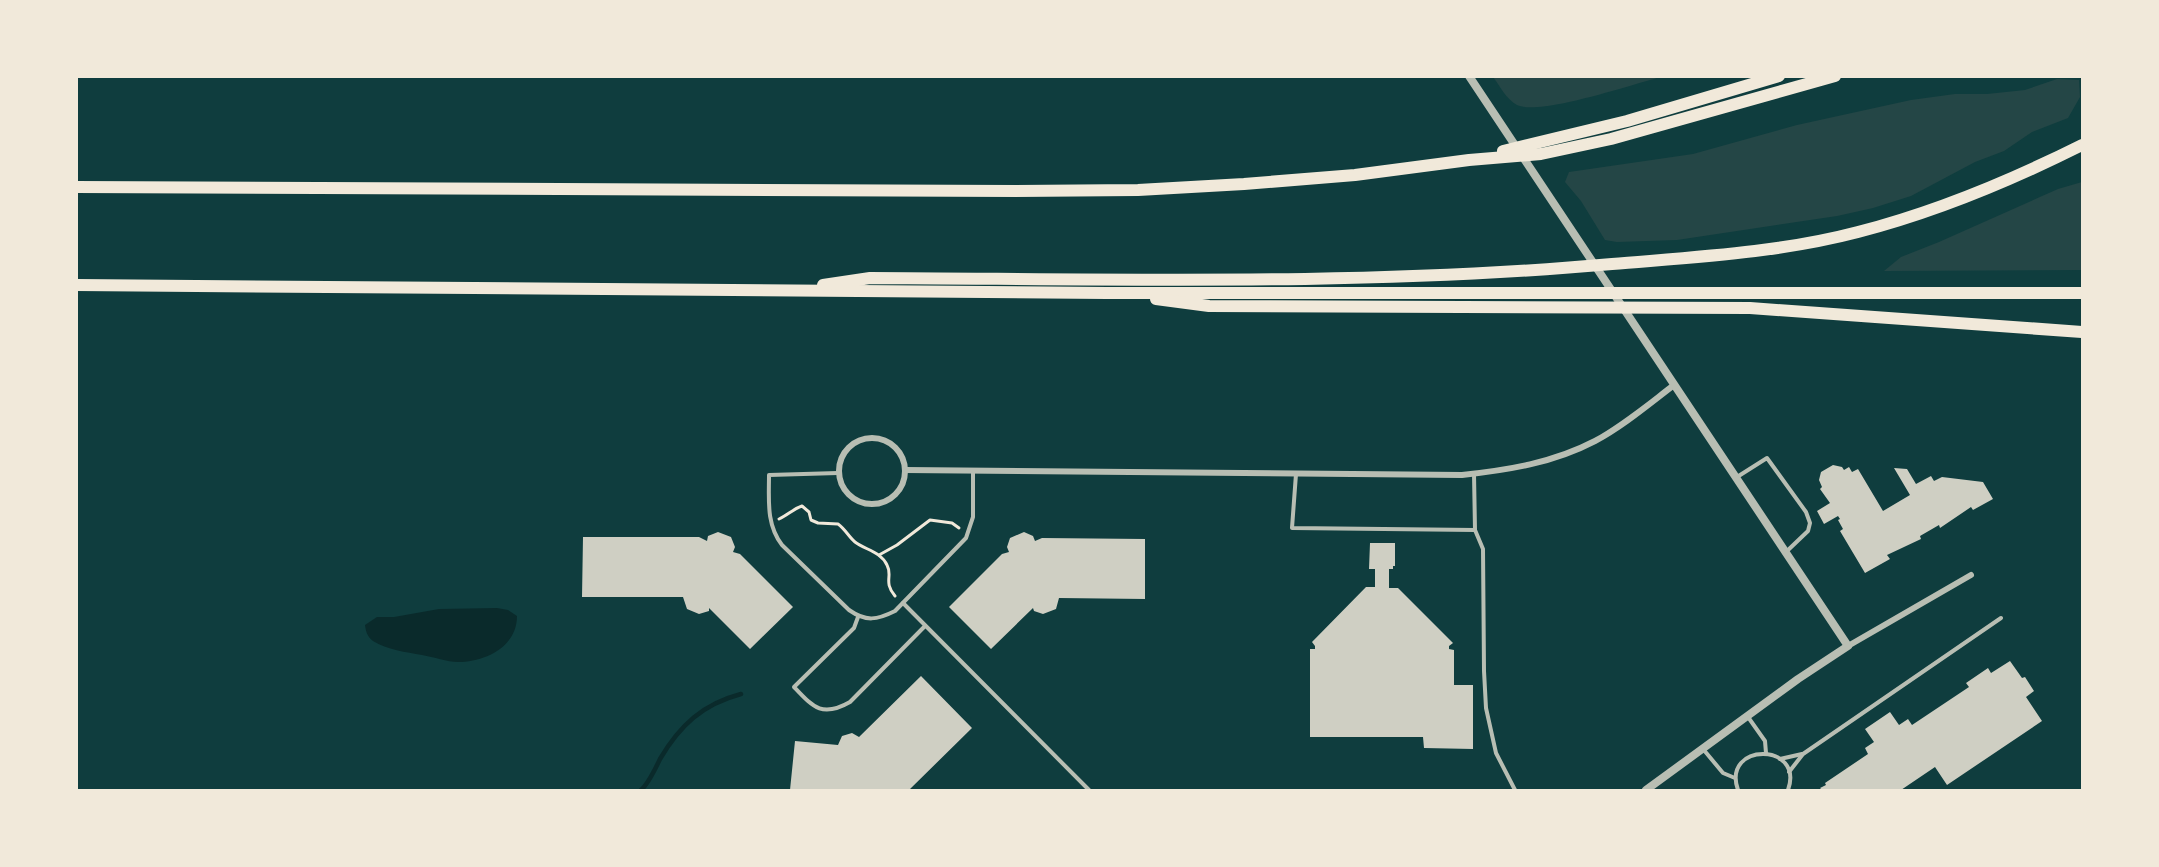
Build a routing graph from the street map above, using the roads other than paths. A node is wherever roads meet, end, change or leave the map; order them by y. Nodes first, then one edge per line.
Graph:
1 (1469, 76) edge
2 (1779, 76) edge
3 (1835, 76) edge
4 (2082, 145) edge
5 (1469, 160) junction
6 (76, 187) edge
7 (76, 285) edge
8 (790, 291) junction
9 (1107, 293) junction
10 (2082, 293) edge
11 (2082, 332) edge
12 (1674, 385) junction
13 (905, 470) junction
14 (973, 471) junction
15 (838, 472) junction
16 (1296, 474) junction
17 (1474, 474) junction
18 (1736, 478) junction
19 (1475, 530) junction
20 (1785, 552) junction
21 (1971, 575) dead end
22 (903, 603) junction
23 (858, 617) junction
24 (2001, 618) dead end
25 (925, 626) junction
26 (1848, 646) junction
27 (1747, 716) junction
28 (1703, 748) junction
29 (1766, 753) junction
30 (1803, 754) junction
31 (1780, 759) junction
32 (1789, 772) junction
33 (1736, 778) junction
34 (1089, 790) edge
35 (1515, 790) edge
36 (1646, 790) edge
37 (1737, 790) edge
38 (1788, 790) edge

1 - 12 street
2 - 5 highway
3 - 5 highway
4 - 8 highway
5 - 6 highway
7 - 8 highway
8 - 9 highway
9 - 10 highway
9 - 11 highway
12 - 17 street
12 - 18 street
13 - 14 street
13 - 15 street
13 - 15 street
14 - 16 street
14 - 22 lane
15 - 23 lane
16 - 17 street
16 - 19 lane
17 - 19 lane
18 - 20 street
18 - 20 lane
19 - 35 lane
20 - 26 street
21 - 26 street
22 - 23 lane
22 - 25 lane
23 - 25 lane
24 - 30 lane
25 - 34 lane
26 - 27 street
27 - 28 street
27 - 29 lane
28 - 33 lane
28 - 36 street
29 - 31 lane
29 - 33 lane
30 - 31 lane
30 - 32 lane
31 - 32 lane
32 - 38 lane
33 - 37 lane

